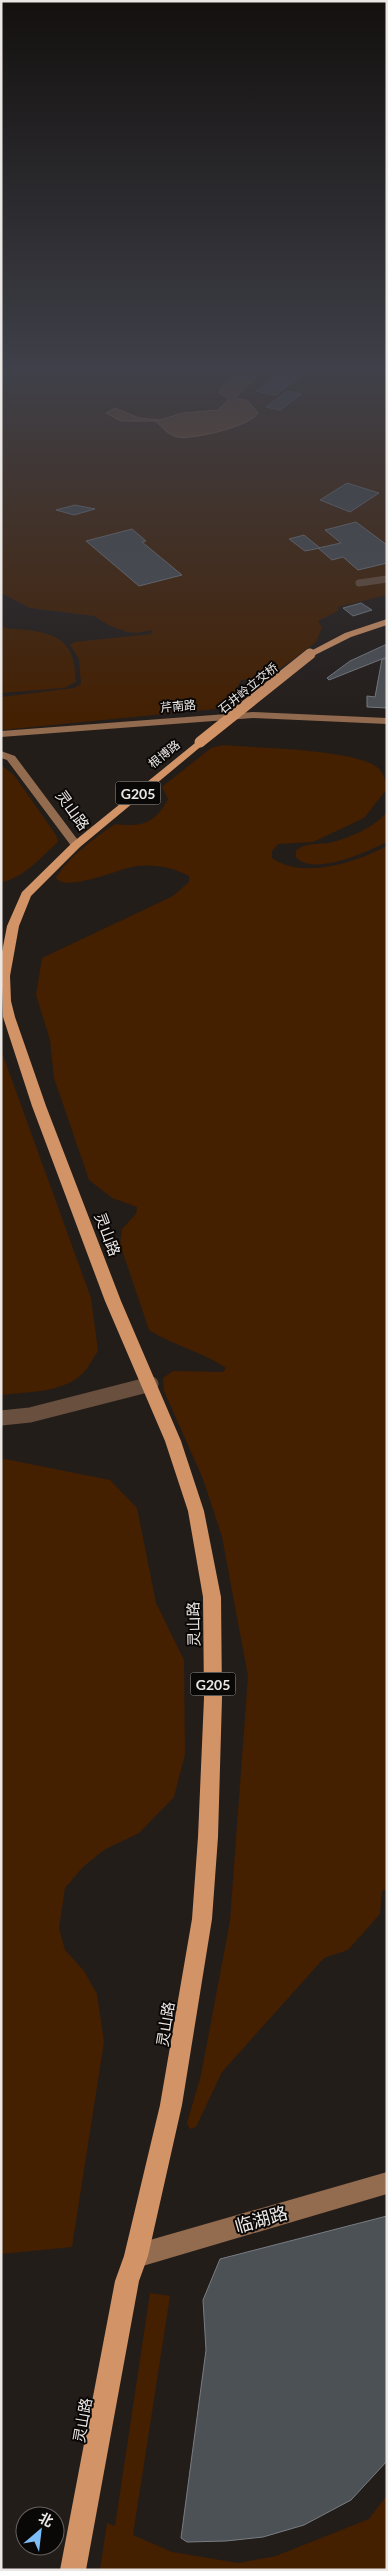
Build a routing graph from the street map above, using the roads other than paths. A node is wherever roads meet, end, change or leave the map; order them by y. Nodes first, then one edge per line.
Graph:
1 (387, 579) edge
2 (359, 583) dead end
3 (387, 622) edge
4 (387, 720) edge
5 (1, 734) edge
6 (200, 742) joint
7 (1, 754) edge
8 (76, 845) junction
9 (150, 1384) junction
10 (1, 1418) edge
11 (387, 2183) edge
12 (136, 2256) junction
13 (73, 2570) edge

1 - 2 street
3 - 6 highway, 石井岭立交桥 / G205, bridge
4 - 5 main road, 芹南路
6 - 8 highway, 根博路 / G205
7 - 8 main road, 灵山路
8 - 9 highway, 灵山路 / G205
9 - 10 street
9 - 12 highway, 灵山路 / G205
11 - 12 main road, 临湖路
12 - 13 highway, 灵山路 / G205

